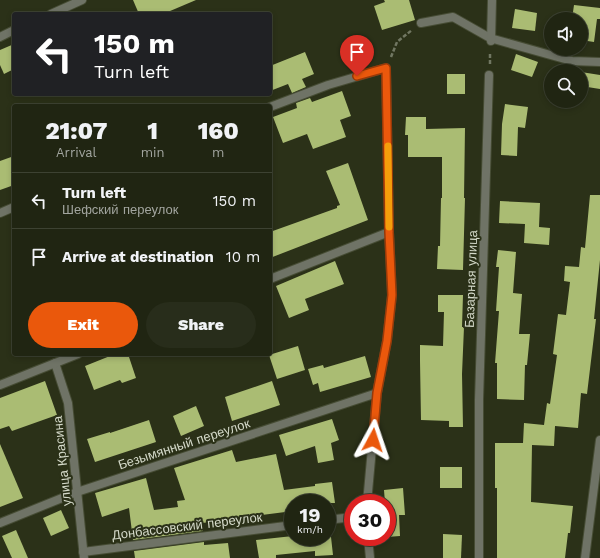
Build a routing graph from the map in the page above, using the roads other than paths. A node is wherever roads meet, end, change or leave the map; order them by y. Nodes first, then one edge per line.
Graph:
1 (82, 0) edge
2 (492, 0) edge
3 (55, 12) edge
4 (420, 23) road end
5 (12, 31) edge
6 (0, 37) edge
7 (491, 39) junction
8 (600, 62) edge
9 (489, 75) road end
10 (272, 106) edge
11 (12, 208) edge
12 (0, 213) edge
13 (389, 232) junction
14 (272, 278) edge
15 (73, 356) edge
16 (55, 363) junction
17 (0, 385) edge
18 (377, 393) junction
19 (600, 440) edge
20 (77, 492) junction
21 (368, 494) edge
22 (0, 523) edge
23 (284, 526) edge
24 (369, 546) edge
25 (84, 555) edge
26 (370, 558) edge
27 (480, 558) edge
28 (585, 558) edge

1 - 3 street
2 - 7 street
4 - 7 street
5 - 6 street
7 - 8 street
9 - 27 street, Базарная улица
10 - 13 street
11 - 12 street
13 - 14 street
13 - 18 street
15 - 16 street
16 - 17 street
16 - 20 street, улица Красина
18 - 20 street, Безымянный переулок
18 - 21 street
19 - 28 street
20 - 22 street, Безымянный переулок
20 - 25 street, улица Красина
23 - 25 street, Донбассовский переулок
24 - 26 street

